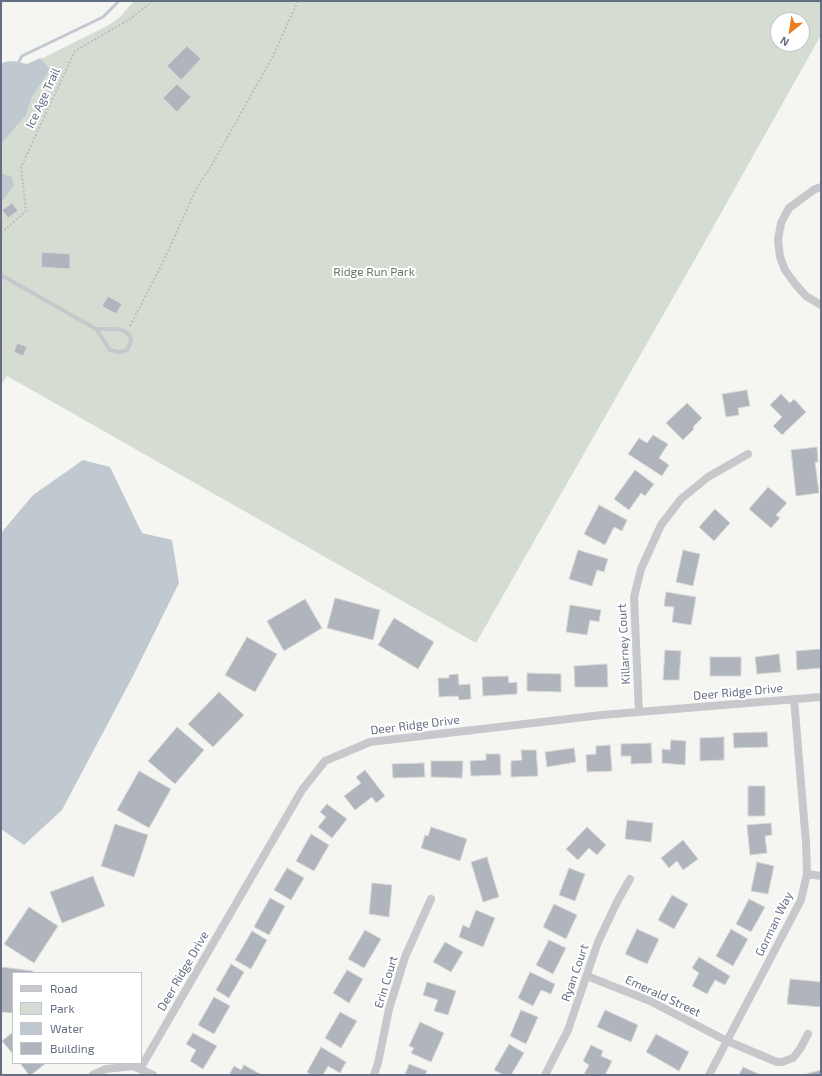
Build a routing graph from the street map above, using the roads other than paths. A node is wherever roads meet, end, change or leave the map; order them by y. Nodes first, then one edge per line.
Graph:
1 (821, 187) edge
2 (1, 275) edge
3 (821, 305) edge
4 (96, 329) junction
5 (748, 454) dead end
6 (821, 697) edge
7 (794, 699) junction
8 (639, 712) junction
9 (807, 874) junction
10 (821, 876) edge
11 (630, 879) dead end
12 (431, 899) dead end
13 (587, 976) junction
14 (808, 1034) dead end
15 (727, 1041) junction
16 (140, 1069) junction
17 (93, 1075) edge
18 (153, 1075) edge
19 (374, 1075) edge
20 (545, 1075) edge
21 (709, 1075) edge

1 - 3 street
2 - 4 lane
4 - 4 lane
5 - 8 street, Killarney Court
6 - 7 street, Deer Ridge Drive
7 - 8 street, Deer Ridge Drive
7 - 9 street, Gorman Way
8 - 16 street, Deer Ridge Drive
9 - 10 street
9 - 15 street, Gorman Way
11 - 13 street, Ryan Court
12 - 19 street, Erin Court
13 - 15 street, Emerald Street
13 - 20 street, Ryan Court
14 - 15 street, Emerald Street
15 - 21 street, Gorman Way
16 - 17 street
16 - 18 street

